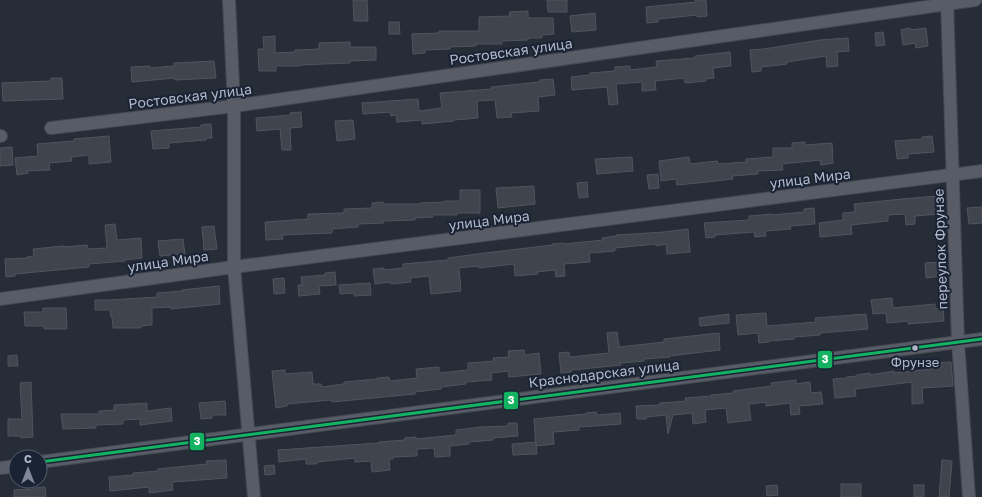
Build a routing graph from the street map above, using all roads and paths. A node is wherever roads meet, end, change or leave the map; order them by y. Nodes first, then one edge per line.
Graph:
1 (229, 0) edge
2 (975, 0) edge
3 (947, 2) edge
4 (234, 106) junction
5 (51, 128) dead end
6 (982, 171) edge
7 (953, 175) junction
8 (234, 267) junction
9 (0, 299) edge
10 (982, 339) edge
11 (958, 342) junction
12 (249, 434) junction
13 (48, 461) edge
14 (254, 497) edge
15 (969, 497) edge

1 - 4 street
2 - 3 street, Ростовская улица
3 - 4 street, Ростовская улица
3 - 7 street, переулок Фрунзе
4 - 5 street, Ростовская улица
4 - 8 street
6 - 7 street, улица Мира
7 - 8 street, улица Мира
7 - 11 street, переулок Фрунзе
8 - 9 street, улица Мира
8 - 12 street
10 - 11 street, Краснодарская улица
11 - 12 street, Краснодарская улица
11 - 15 street, переулок Фрунзе
12 - 13 street, Краснодарская улица
12 - 14 street

